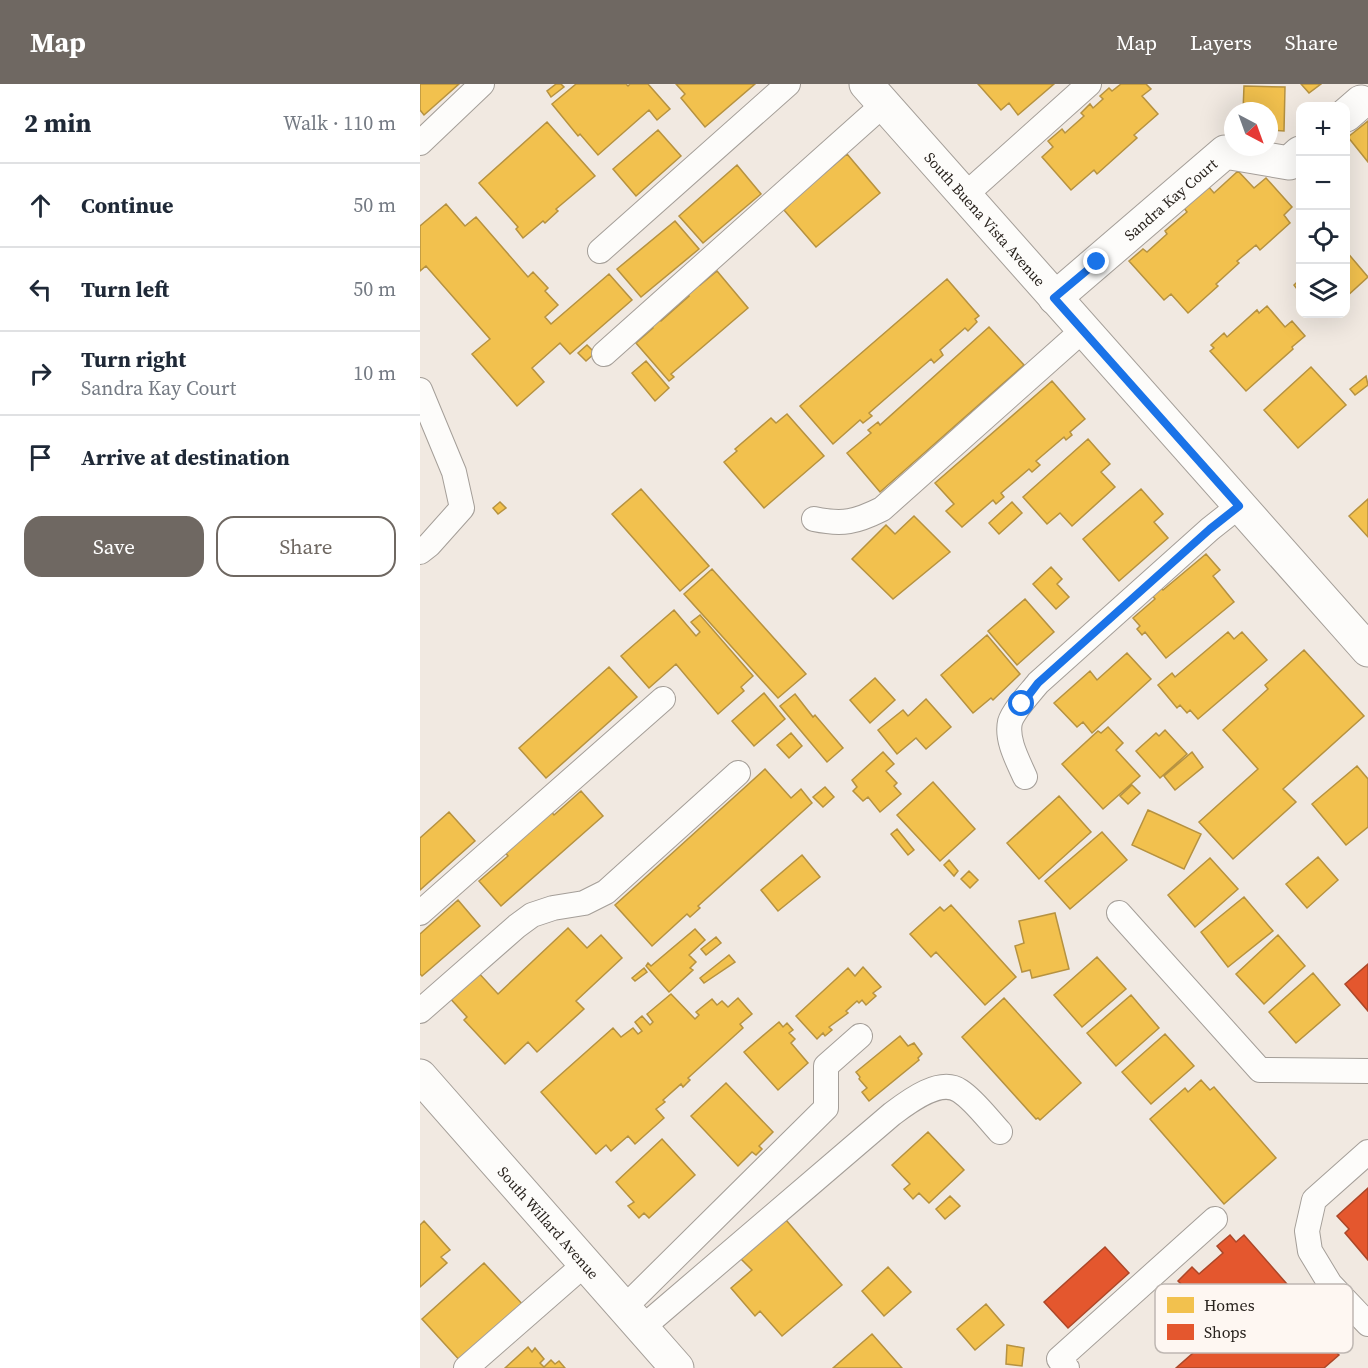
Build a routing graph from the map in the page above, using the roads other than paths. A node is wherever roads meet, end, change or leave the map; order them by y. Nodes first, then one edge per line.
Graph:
1 (482, 84) edge
2 (788, 84) edge
3 (1089, 84) edge
4 (875, 94) edge
5 (420, 143) edge
6 (1297, 156) edge
7 (964, 196) junction
8 (600, 251) dead end
9 (1054, 298) junction
10 (1083, 330) junction
11 (604, 354) dead end
12 (420, 390) edge
13 (1239, 506) junction
14 (814, 519) dead end
15 (420, 552) edge
16 (1368, 650) edge
17 (663, 699) dead end
18 (738, 773) dead end
19 (1025, 777) dead end
20 (1119, 913) dead end
21 (420, 914) edge
22 (420, 1011) edge
23 (860, 1036) dead end
24 (1368, 1071) edge
25 (420, 1076) edge
26 (1000, 1131) dead end
27 (1368, 1152) edge
28 (1215, 1219) dead end
29 (585, 1264) junction
30 (1330, 1284) edge
31 (1353, 1308) edge
32 (633, 1318) junction
33 (1368, 1323) edge
34 (466, 1368) edge
35 (677, 1368) edge
36 (1067, 1368) edge

1 - 5 lane
2 - 8 lane
3 - 7 lane
4 - 7 street, South Buena Vista Avenue
4 - 11 lane
6 - 9 street, Sandra Kay Court
7 - 9 street, South Buena Vista Avenue
9 - 10 street, South Buena Vista Avenue
10 - 13 street, South Buena Vista Avenue
10 - 14 lane
12 - 15 lane
13 - 16 street, South Buena Vista Avenue
13 - 19 lane
17 - 21 lane
18 - 22 lane
20 - 24 lane
23 - 32 lane
25 - 29 street, South Willard Avenue
26 - 32 lane
27 - 30 lane
28 - 36 lane
29 - 32 street, South Willard Avenue
29 - 34 lane
31 - 33 lane
32 - 35 street, South Willard Avenue

